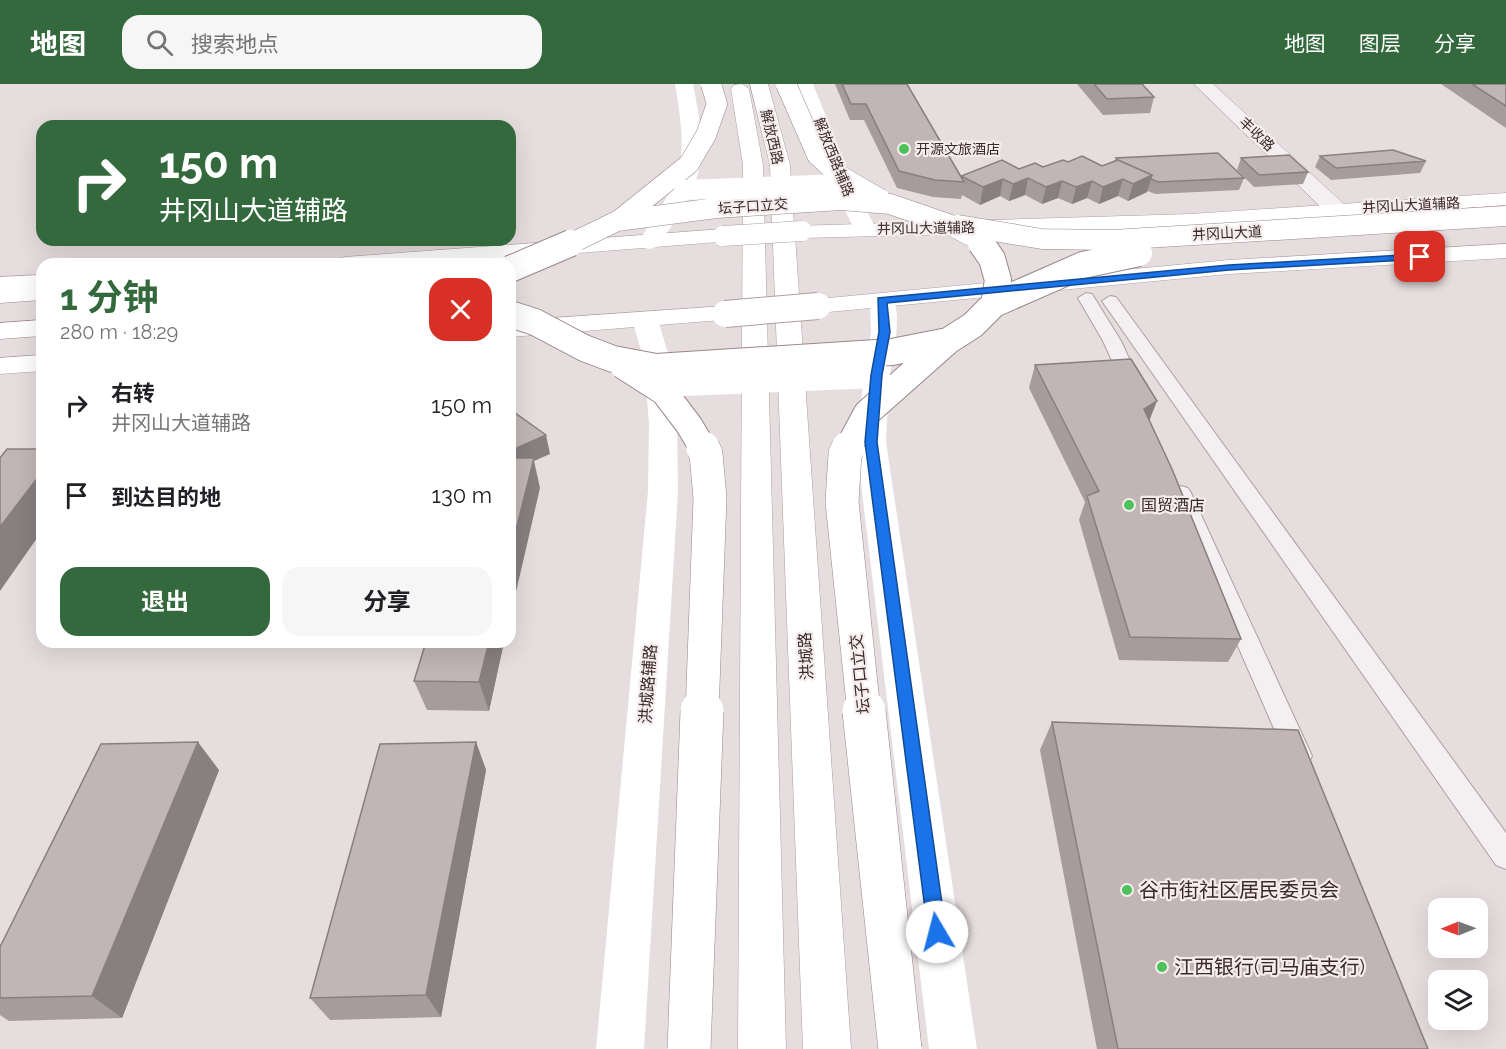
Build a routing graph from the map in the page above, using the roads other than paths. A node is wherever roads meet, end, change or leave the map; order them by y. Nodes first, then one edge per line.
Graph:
1 (684, 84) edge
2 (711, 84) edge
3 (739, 84) edge
4 (759, 84) edge
5 (786, 84) edge
6 (804, 84) edge
7 (1203, 84) edge
8 (843, 184) junction
9 (684, 190) junction
10 (1506, 200) edge
11 (890, 204) junction
12 (1371, 208) junction
13 (1337, 210) junction
14 (1506, 216) edge
15 (617, 221) junction
16 (1191, 221) junction
17 (948, 224) junction
18 (865, 229) junction
19 (1506, 232) edge
20 (649, 242) junction
21 (1506, 251) edge
22 (780, 252) junction
23 (543, 257) junction
24 (1420, 257) junction
25 (428, 258) edge
26 (516, 260) edge
27 (516, 266) edge
28 (1229, 267) junction
29 (36, 282) edge
30 (0, 284) edge
31 (36, 293) edge
32 (0, 296) edge
33 (882, 300) junction
34 (994, 304) junction
35 (36, 313) edge
36 (0, 316) edge
37 (645, 321) junction
38 (522, 322) edge
39 (36, 328) edge
40 (516, 329) edge
41 (0, 331) edge
42 (948, 341) junction
43 (36, 349) edge
44 (0, 352) edge
45 (613, 359) junction
46 (36, 363) edge
47 (0, 366) edge
48 (877, 375) junction
49 (660, 384) junction
50 (1142, 407) edge
51 (1171, 472) edge
52 (1308, 776) edge
53 (1506, 856) edge
54 (620, 1049) edge
55 (689, 1049) edge
56 (762, 1049) edge
57 (827, 1049) edge
58 (900, 1049) edge
59 (953, 1049) edge

1 - 9 main road
2 - 15 main road, bridge
3 - 22 main road, 解放西路
4 - 22 main road, 解放西路
5 - 11 main road, bridge
6 - 8 main road, 解放西路辅路
7 - 13 street, 丰收路
8 - 9 main road, bridge
8 - 18 main road, 解放西路辅路
9 - 20 main road
10 - 12 main road, 井冈山大道辅路
11 - 15 main road, 坛子口立交, bridge
11 - 17 main road, 坛子口立交, bridge
12 - 13 main road, 井冈山大道辅路
12 - 24 main road
13 - 16 main road, 井冈山大道辅路
14 - 17 main road, 井冈山大道, bridge
15 - 23 main road, 坛子口立交, bridge
16 - 18 main road, 井冈山大道辅路
16 - 28 main road
17 - 34 main road, 坛子口立交, bridge
18 - 22 main road, 井冈山大道辅路
19 - 34 main road, 井冈山大道, bridge
20 - 22 main road, 井冈山大道辅路, bridge
20 - 25 main road, 井冈山大道辅路
21 - 24 main road
22 - 56 main road
22 - 57 main road, 洪城路
23 - 26 main road, bridge
23 - 27 main road, 坛子口立交, bridge
24 - 28 main road
28 - 33 main road
29 - 30 main road
31 - 32 main road
33 - 37 main road, bridge
33 - 48 main road
34 - 42 main road, 坛子口立交, bridge
35 - 36 main road
37 - 40 main road
37 - 49 main road, 洪城路辅路
38 - 45 main road, 坛子口立交, bridge
39 - 41 main road
42 - 45 main road, 坛子口立交, bridge
42 - 58 main road, 坛子口立交, bridge
43 - 44 main road
45 - 55 main road, 坛子口立交, bridge
46 - 47 main road
48 - 49 main road, bridge
48 - 59 main road
49 - 54 main road, 洪城路辅路
50 - 53 lane
51 - 52 lane

